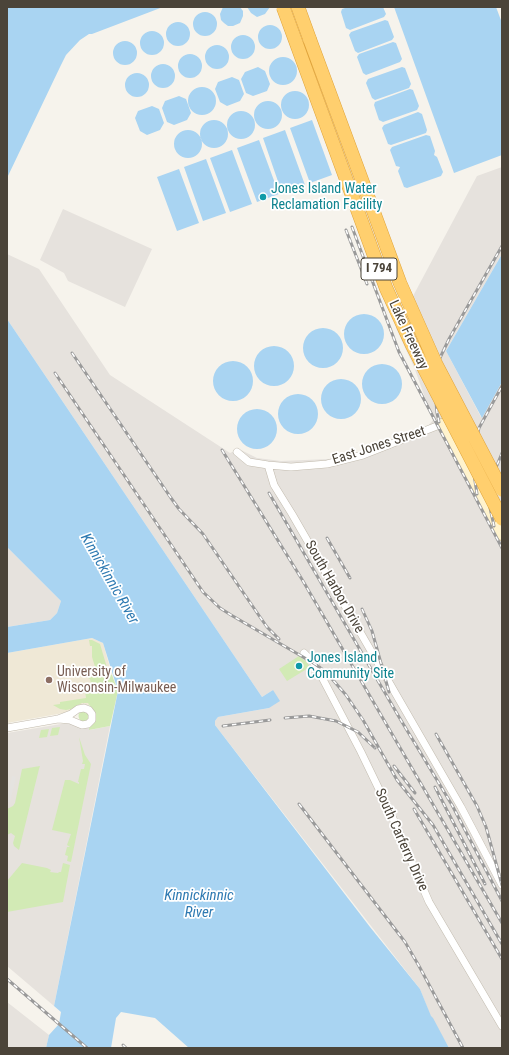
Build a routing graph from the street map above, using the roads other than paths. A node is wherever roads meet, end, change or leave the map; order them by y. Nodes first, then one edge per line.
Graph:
1 (283, 7) edge
2 (298, 7) edge
3 (442, 424) joint
4 (237, 452) dead end
5 (268, 465) junction
6 (502, 490) edge
7 (502, 519) edge
8 (502, 535) edge
9 (304, 653) dead end
10 (58, 720) dead end
11 (7, 728) edge
12 (502, 885) edge
13 (502, 1026) edge

1 - 7 highway, Lake Freeway / I 794, bridge
2 - 6 highway, Lake Freeway / I 794, bridge
3 - 5 street, East Jones Street
3 - 8 street
4 - 5 street
5 - 12 street, South Harbor Drive
9 - 13 street, South Carferry Drive
10 - 11 street

